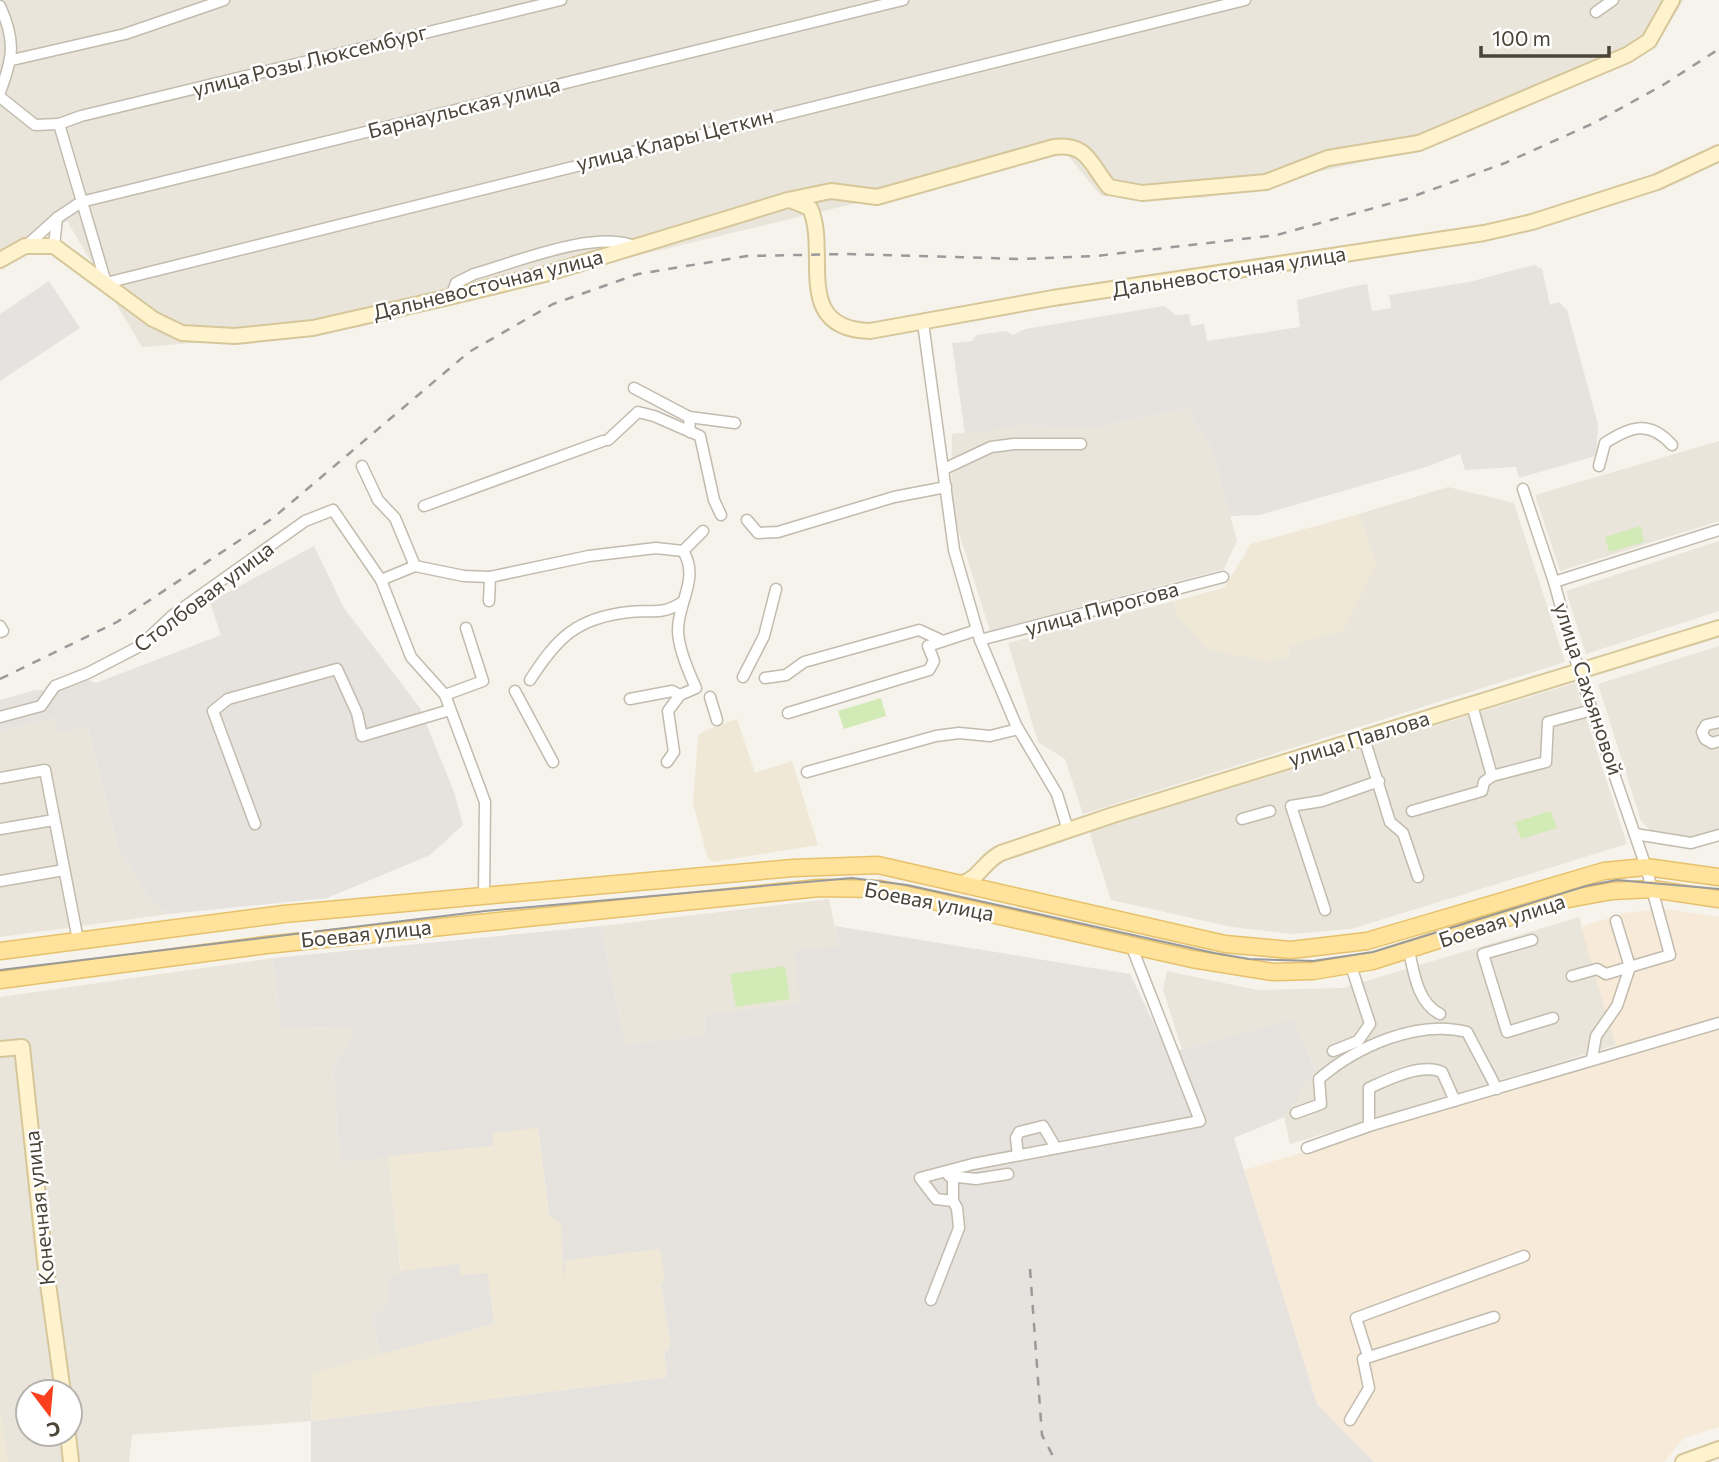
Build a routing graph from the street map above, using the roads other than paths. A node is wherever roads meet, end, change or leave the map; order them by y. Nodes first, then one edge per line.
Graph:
1 (224, 0) edge
2 (561, 0) edge
3 (903, 0) edge
4 (1245, 0) edge
5 (1613, 0) edge
6 (1672, 0) edge
7 (0, 6) edge
8 (1596, 12) dead end
9 (12, 60) junction
10 (0, 94) edge
11 (59, 124) junction
12 (1717, 158) edge
13 (831, 191) junction
14 (789, 200) junction
15 (80, 202) junction
16 (57, 218) junction
17 (816, 221) junction
18 (25, 246) junction
19 (54, 246) junction
20 (0, 260) edge
21 (106, 284) junction
22 (923, 323) junction
23 (634, 388) dead end
24 (689, 417) junction
25 (735, 423) dead end
26 (690, 432) junction
27 (1081, 444) dead end
28 (1672, 445) dead end
29 (362, 466) dead end
30 (1599, 466) dead end
31 (944, 469) junction
32 (946, 487) junction
33 (1523, 489) dead end
34 (424, 506) dead end
35 (721, 515) dead end
36 (747, 520) dead end
37 (1719, 530) edge
38 (703, 531) dead end
39 (683, 551) junction
40 (415, 566) junction
41 (490, 577) junction
42 (1223, 577) dead end
43 (381, 580) junction
44 (1554, 582) junction
45 (776, 589) dead end
46 (489, 601) dead end
47 (681, 603) junction
48 (0, 626) edge
49 (467, 628) dead end
50 (1719, 628) edge
51 (0, 632) edge
52 (979, 635) junction
53 (943, 641) junction
54 (1579, 672) junction
55 (743, 677) dead end
56 (765, 678) dead end
57 (530, 680) dead end
58 (515, 691) dead end
59 (445, 695) junction
60 (680, 695) junction
61 (710, 697) dead end
62 (630, 699) dead end
63 (1472, 705) junction
64 (450, 710) junction
65 (1592, 710) junction
66 (788, 713) dead end
67 (0, 717) edge
68 (717, 720) dead end
69 (1719, 722) edge
70 (1018, 729) junction
71 (1364, 738) junction
72 (1719, 741) edge
73 (553, 762) dead end
74 (667, 762) dead end
75 (807, 772) dead end
76 (1492, 776) junction
77 (0, 778) edge
78 (1378, 781) junction
79 (1270, 811) dead end
80 (1412, 811) dead end
81 (1242, 819) dead end
82 (54, 820) junction
83 (256, 824) dead end
84 (0, 829) edge
85 (1068, 830) junction
86 (1636, 834) junction
87 (1719, 835) edge
88 (1001, 853) junction
89 (1646, 867) junction
90 (64, 870) junction
91 (1418, 877) dead end
92 (1719, 877) edge
93 (0, 881) edge
94 (962, 883) junction
95 (1652, 889) junction
96 (994, 891) junction
97 (484, 898) junction
98 (1719, 899) edge
99 (1325, 910) dead end
100 (486, 921) junction
101 (1616, 921) dead end
102 (78, 940) junction
103 (1532, 940) dead end
104 (1131, 945) junction
105 (0, 951) edge
106 (1409, 951) junction
107 (1351, 966) junction
108 (1630, 967) junction
109 (1572, 976) dead end
110 (0, 980) edge
111 (1440, 1014) dead end
112 (1553, 1018) dead end
113 (1719, 1023) edge
114 (0, 1049) edge
115 (1333, 1051) dead end
116 (1592, 1059) junction
117 (1497, 1088) junction
118 (1455, 1101) junction
119 (1296, 1113) dead end
120 (1369, 1126) junction
121 (1056, 1148) junction
122 (1307, 1148) dead end
123 (1018, 1155) junction
124 (943, 1171) junction
125 (1008, 1174) dead end
126 (953, 1178) junction
127 (953, 1200) junction
128 (1524, 1256) dead end
129 (931, 1300) dead end
130 (1494, 1317) dead end
131 (1368, 1356) junction
132 (61, 1378) edge
133 (1350, 1420) dead end
134 (1719, 1449) edge
135 (1684, 1462) edge

1 - 9 street
2 - 11 street, улица Розы Люксембург
3 - 15 street, Барнаульская улица
4 - 21 street, улица Клары Цеткин
5 - 8 street
6 - 13 street, Дальневосточная улица
7 - 9 street
9 - 10 street
10 - 11 street
11 - 15 street
12 - 22 street, Дальневосточная улица
13 - 14 street, Дальневосточная улица
13 - 17 street, Дальневосточная улица
14 - 17 street
14 - 21 street, Дальневосточная улица
15 - 16 street, Барнаульская улица
15 - 21 street
16 - 18 street, Барнаульская улица
16 - 19 street
17 - 22 street, Дальневосточная улица
18 - 19 street
18 - 20 street
19 - 21 street
22 - 31 street
23 - 24 street
24 - 25 street
24 - 26 street
26 - 34 street
26 - 35 street
27 - 31 street
28 - 30 street
29 - 40 street
31 - 32 street
32 - 36 street
32 - 52 street
33 - 44 street, улица Сахьяновой
37 - 44 street
38 - 39 street
39 - 41 street
39 - 47 street
40 - 41 street
40 - 43 street
41 - 46 street
42 - 52 street, улица Пирогова
43 - 59 street, Столбовая улица
43 - 67 street, Столбовая улица
44 - 54 street, улица Сахьяновой
45 - 55 street
47 - 57 street
47 - 60 street
48 - 51 street
49 - 59 street
50 - 54 street, улица Павлова
52 - 53 street, улица Пирогова
52 - 70 street
53 - 56 street
53 - 66 street
54 - 63 street, улица Павлова
54 - 65 street, улица Сахьяновой
58 - 73 street
59 - 64 street, Столбовая улица
60 - 62 street
60 - 74 street
61 - 68 street
63 - 71 street, улица Павлова
63 - 76 street
64 - 83 street
64 - 97 street, Столбовая улица
65 - 76 street
65 - 86 street, улица Сахьяновой
69 - 72 street
70 - 75 street
70 - 85 street
71 - 78 street
71 - 85 street, улица Павлова
76 - 80 street
77 - 82 street
78 - 91 street
78 - 99 street
79 - 81 street
82 - 84 street
82 - 90 street
85 - 88 street, улица Павлова
86 - 87 street
86 - 89 street, улица Сахьяновой
88 - 94 street, улица Павлова
88 - 96 street
89 - 92 main road, Боевая улица
89 - 95 street, улица Сахьяновой
89 - 96 main road, Боевая улица
90 - 93 street
90 - 102 street
94 - 96 main road, Боевая улица
94 - 97 main road, Боевая улица
95 - 98 main road, Боевая улица
95 - 106 main road, Боевая улица
95 - 108 street, улица Сахьяновой
97 - 100 main road, Столбовая улица
97 - 102 main road, Боевая улица
100 - 104 main road, Боевая улица
100 - 110 main road, Боевая улица
101 - 108 street
102 - 105 main road, Боевая улица
103 - 112 street
104 - 107 main road, Боевая улица
104 - 121 street
106 - 107 main road, Боевая улица
106 - 111 street
107 - 115 street
108 - 109 street
108 - 116 street
113 - 116 street
114 - 132 street, Конечная улица
116 - 117 street
117 - 118 street
117 - 119 street
118 - 120 street
118 - 120 street
120 - 122 street
121 - 123 street
121 - 123 street
123 - 124 street
124 - 126 street
124 - 127 street
125 - 126 street
126 - 127 street
127 - 129 street
128 - 131 street
130 - 131 street
131 - 133 street
134 - 135 street

